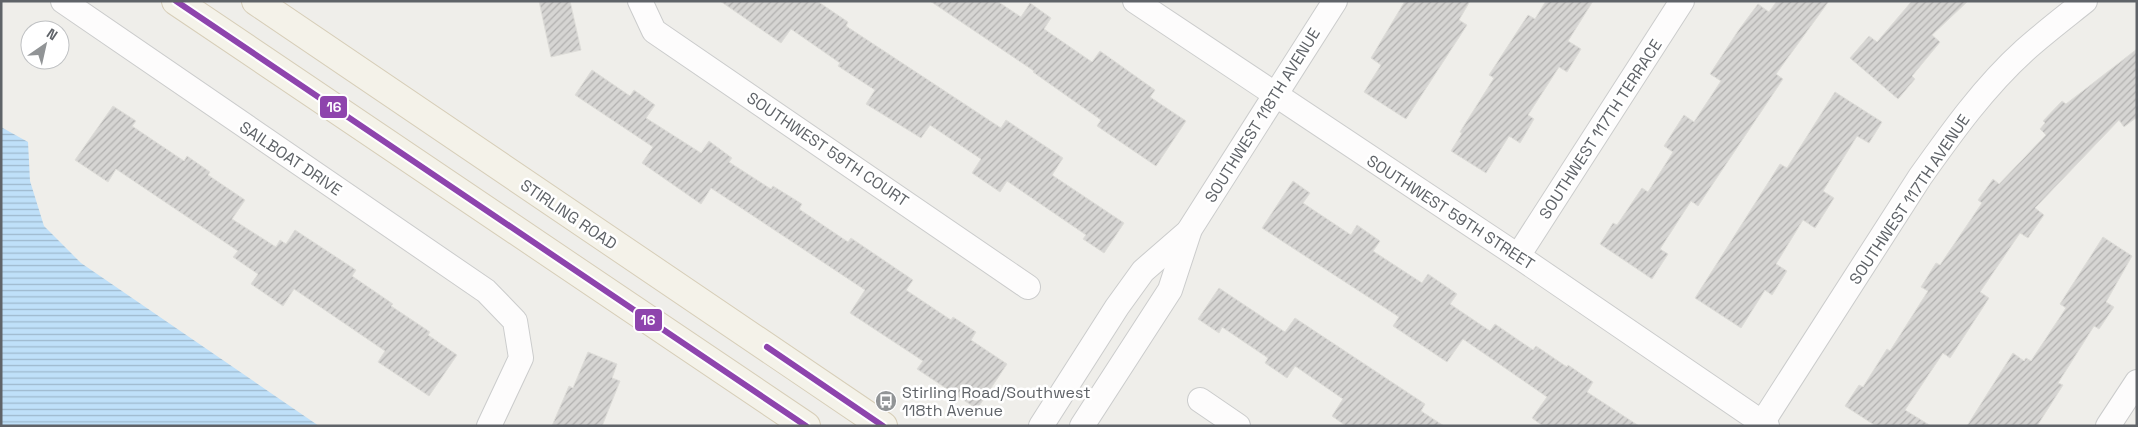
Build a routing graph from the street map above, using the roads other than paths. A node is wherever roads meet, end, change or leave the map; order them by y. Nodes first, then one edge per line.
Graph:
1 (63, 1) edge
2 (176, 1) edge
3 (256, 1) edge
4 (640, 1) edge
5 (1134, 1) edge
6 (1335, 1) edge
7 (1682, 1) edge
8 (2085, 1) edge
9 (1274, 96) junction
10 (1190, 229) junction
11 (1518, 256) junction
12 (1028, 286) dead end
13 (2137, 382) edge
14 (1200, 400) dead end
15 (1764, 424) edge
16 (489, 426) edge
17 (806, 426) edge
18 (883, 426) edge
19 (1041, 426) edge
20 (1082, 426) edge
21 (1238, 426) edge
22 (2108, 426) edge

1 - 16 street, SAILBOAT DRIVE
2 - 17 main road
3 - 18 main road, STIRLING ROAD
4 - 12 street, SOUTHWEST 59TH COURT
5 - 9 street, SOUTHWEST 59TH STREET
6 - 9 street, SOUTHWEST 118TH AVENUE
7 - 11 street, SOUTHWEST 117TH TERRACE
8 - 15 street, SOUTHWEST 117TH AVENUE
9 - 10 street, SOUTHWEST 118TH AVENUE
9 - 11 street, SOUTHWEST 59TH STREET
10 - 19 street, SOUTHWEST 118TH AVENUE
10 - 20 street, SOUTHWEST 118TH AVENUE
11 - 15 street, SOUTHWEST 59TH STREET
13 - 22 street
14 - 21 street

